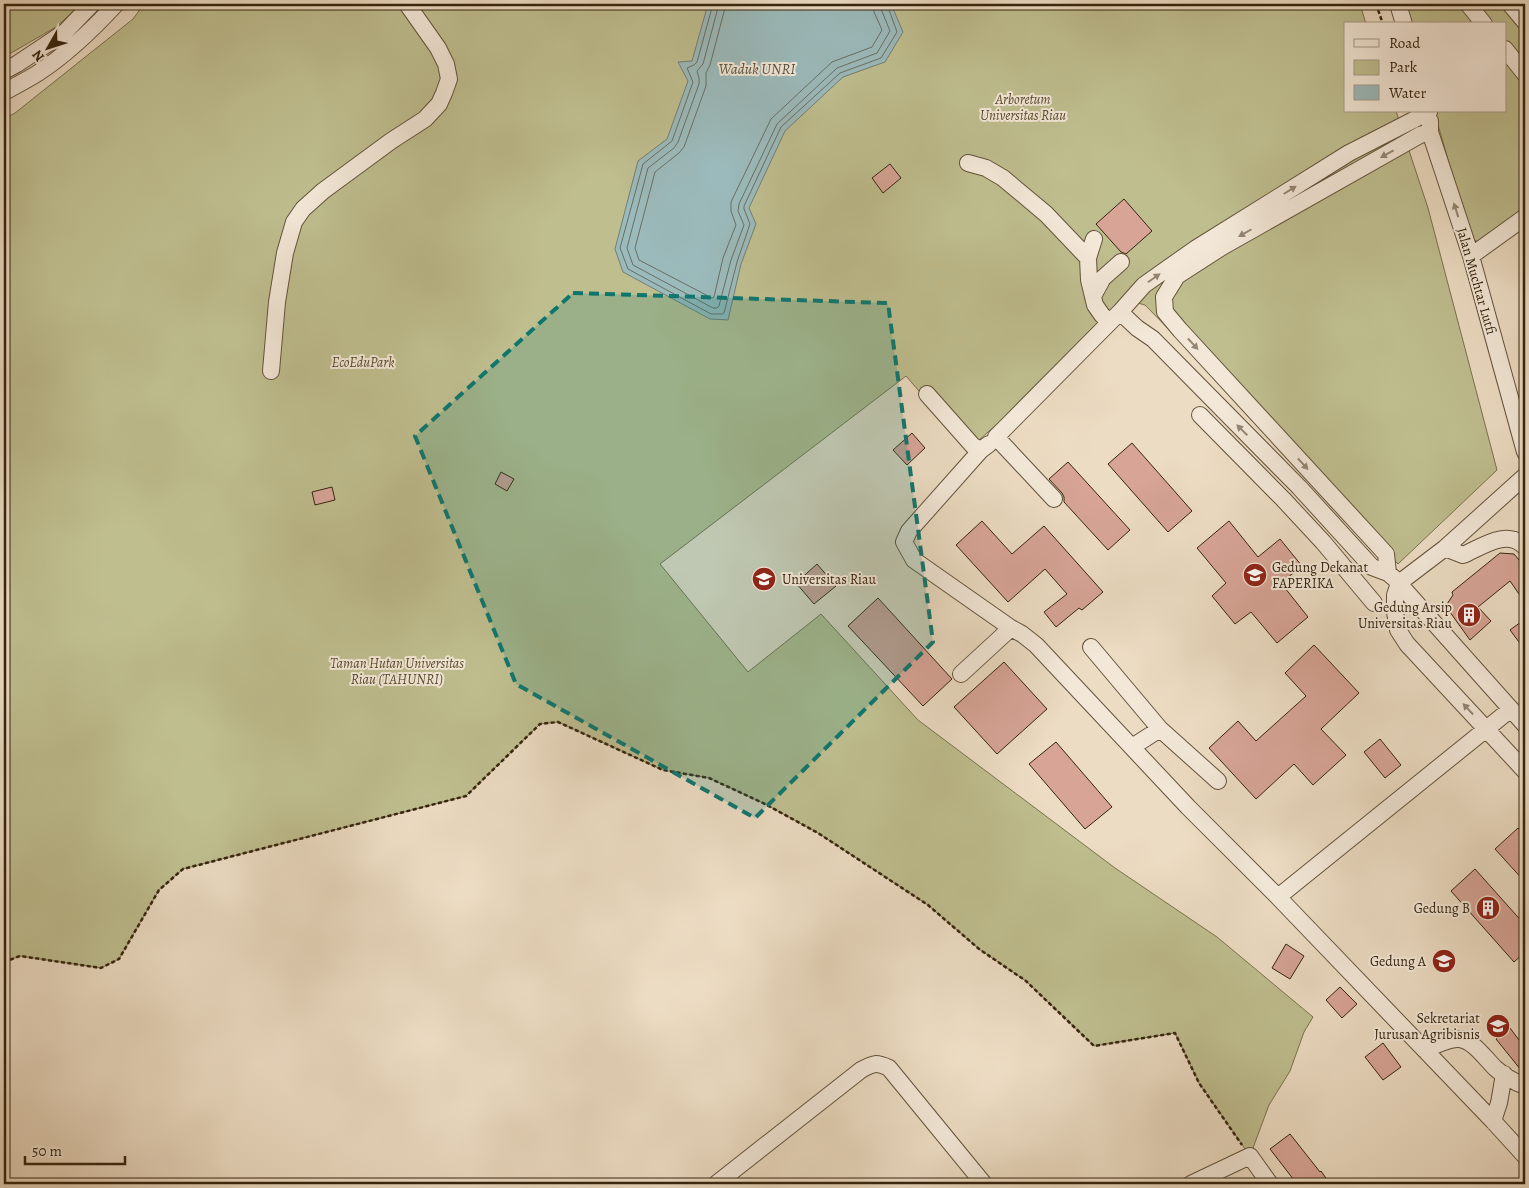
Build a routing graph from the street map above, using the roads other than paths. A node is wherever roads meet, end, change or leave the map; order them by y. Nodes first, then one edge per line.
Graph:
1 (92, 4) edge
2 (116, 4) edge
3 (407, 4) edge
4 (1398, 4) edge
5 (1468, 4) edge
6 (1510, 4) edge
7 (1403, 22) edge
8 (1482, 22) edge
9 (1525, 22) edge
10 (1506, 50) edge
11 (4, 70) edge
12 (1525, 74) edge
13 (4, 92) edge
14 (1429, 112) edge
15 (1430, 132) junction
16 (968, 163) dead end
17 (1525, 216) edge
18 (1094, 239) dead end
19 (1471, 256) junction
20 (1088, 258) junction
21 (1121, 262) dead end
22 (1093, 296) junction
23 (1115, 317) junction
24 (270, 371) dead end
25 (927, 394) dead end
26 (1200, 415) dead end
27 (996, 437) junction
28 (981, 450) junction
29 (1525, 452) edge
30 (1525, 476) edge
31 (1299, 487) junction
32 (1054, 499) dead end
33 (1283, 499) junction
34 (1338, 530) junction
35 (1323, 542) junction
36 (1525, 547) edge
37 (1445, 548) junction
38 (1393, 578) junction
39 (1374, 603) dead end
40 (1011, 628) junction
41 (1091, 647) dead end
42 (961, 674) dead end
43 (1511, 709) junction
44 (1525, 725) edge
45 (1160, 729) junction
46 (1486, 729) junction
47 (1132, 747) junction
48 (1525, 771) edge
49 (1218, 780) dead end
50 (1278, 897) junction
51 (1425, 1050) junction
52 (1504, 1074) junction
53 (1525, 1086) edge
54 (1493, 1121) junction
55 (1525, 1156) edge
56 (716, 1184) edge
57 (984, 1184) edge
58 (1191, 1184) edge
59 (1270, 1184) edge

1 - 11 street
2 - 13 street
3 - 24 street
4 - 7 street
5 - 8 street
6 - 9 street
10 - 12 street
14 - 15 street, Jalan Muchtar Lutfi
23 -> 14 street
19 -> 15 street, Jalan Muchtar Lutfi
15 -> 38 street
16 - 20 street
17 - 19 street
18 - 20 street
19 - 29 street, Jalan Muchtar Lutfi
20 - 22 street
21 - 22 street
22 - 23 street
23 - 27 street
31 -> 23 street
25 - 28 street
26 - 33 street
27 - 28 street
27 - 32 street
28 - 40 street
30 - 37 street
31 - 33 street
31 - 34 street
33 - 35 street
34 - 35 street
34 - 38 street
35 - 39 street
36 - 37 street
37 - 38 street
38 - 43 street
46 -> 38 street
40 - 42 street
40 - 47 street
41 - 45 street
43 - 44 street
43 - 46 street
45 - 47 street
45 - 49 street
46 - 48 street
46 - 50 street
47 - 50 street
50 - 51 street
51 - 52 street
51 - 54 street
52 - 53 street
52 - 54 street
54 - 55 street
56 - 57 street
58 - 59 street

